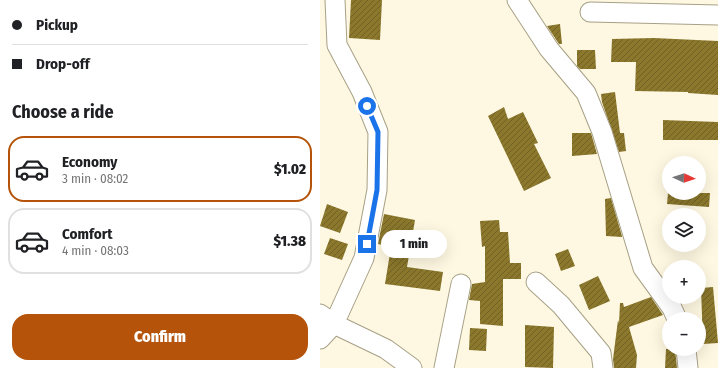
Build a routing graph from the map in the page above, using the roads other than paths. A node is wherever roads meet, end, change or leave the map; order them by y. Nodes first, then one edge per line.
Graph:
1 (335, 0) edge
2 (517, 0) edge
3 (590, 12) dead end
4 (718, 15) edge
5 (536, 282) dead end
6 (461, 284) dead end
7 (674, 312) edge
8 (327, 319) edge
9 (320, 339) edge
10 (687, 356) edge
11 (412, 368) edge
12 (444, 368) edge
13 (603, 368) edge
14 (688, 368) edge

1 - 8 street
2 - 7 street
3 - 4 street
5 - 13 street
6 - 12 street
8 - 9 street
8 - 11 street
10 - 14 street

